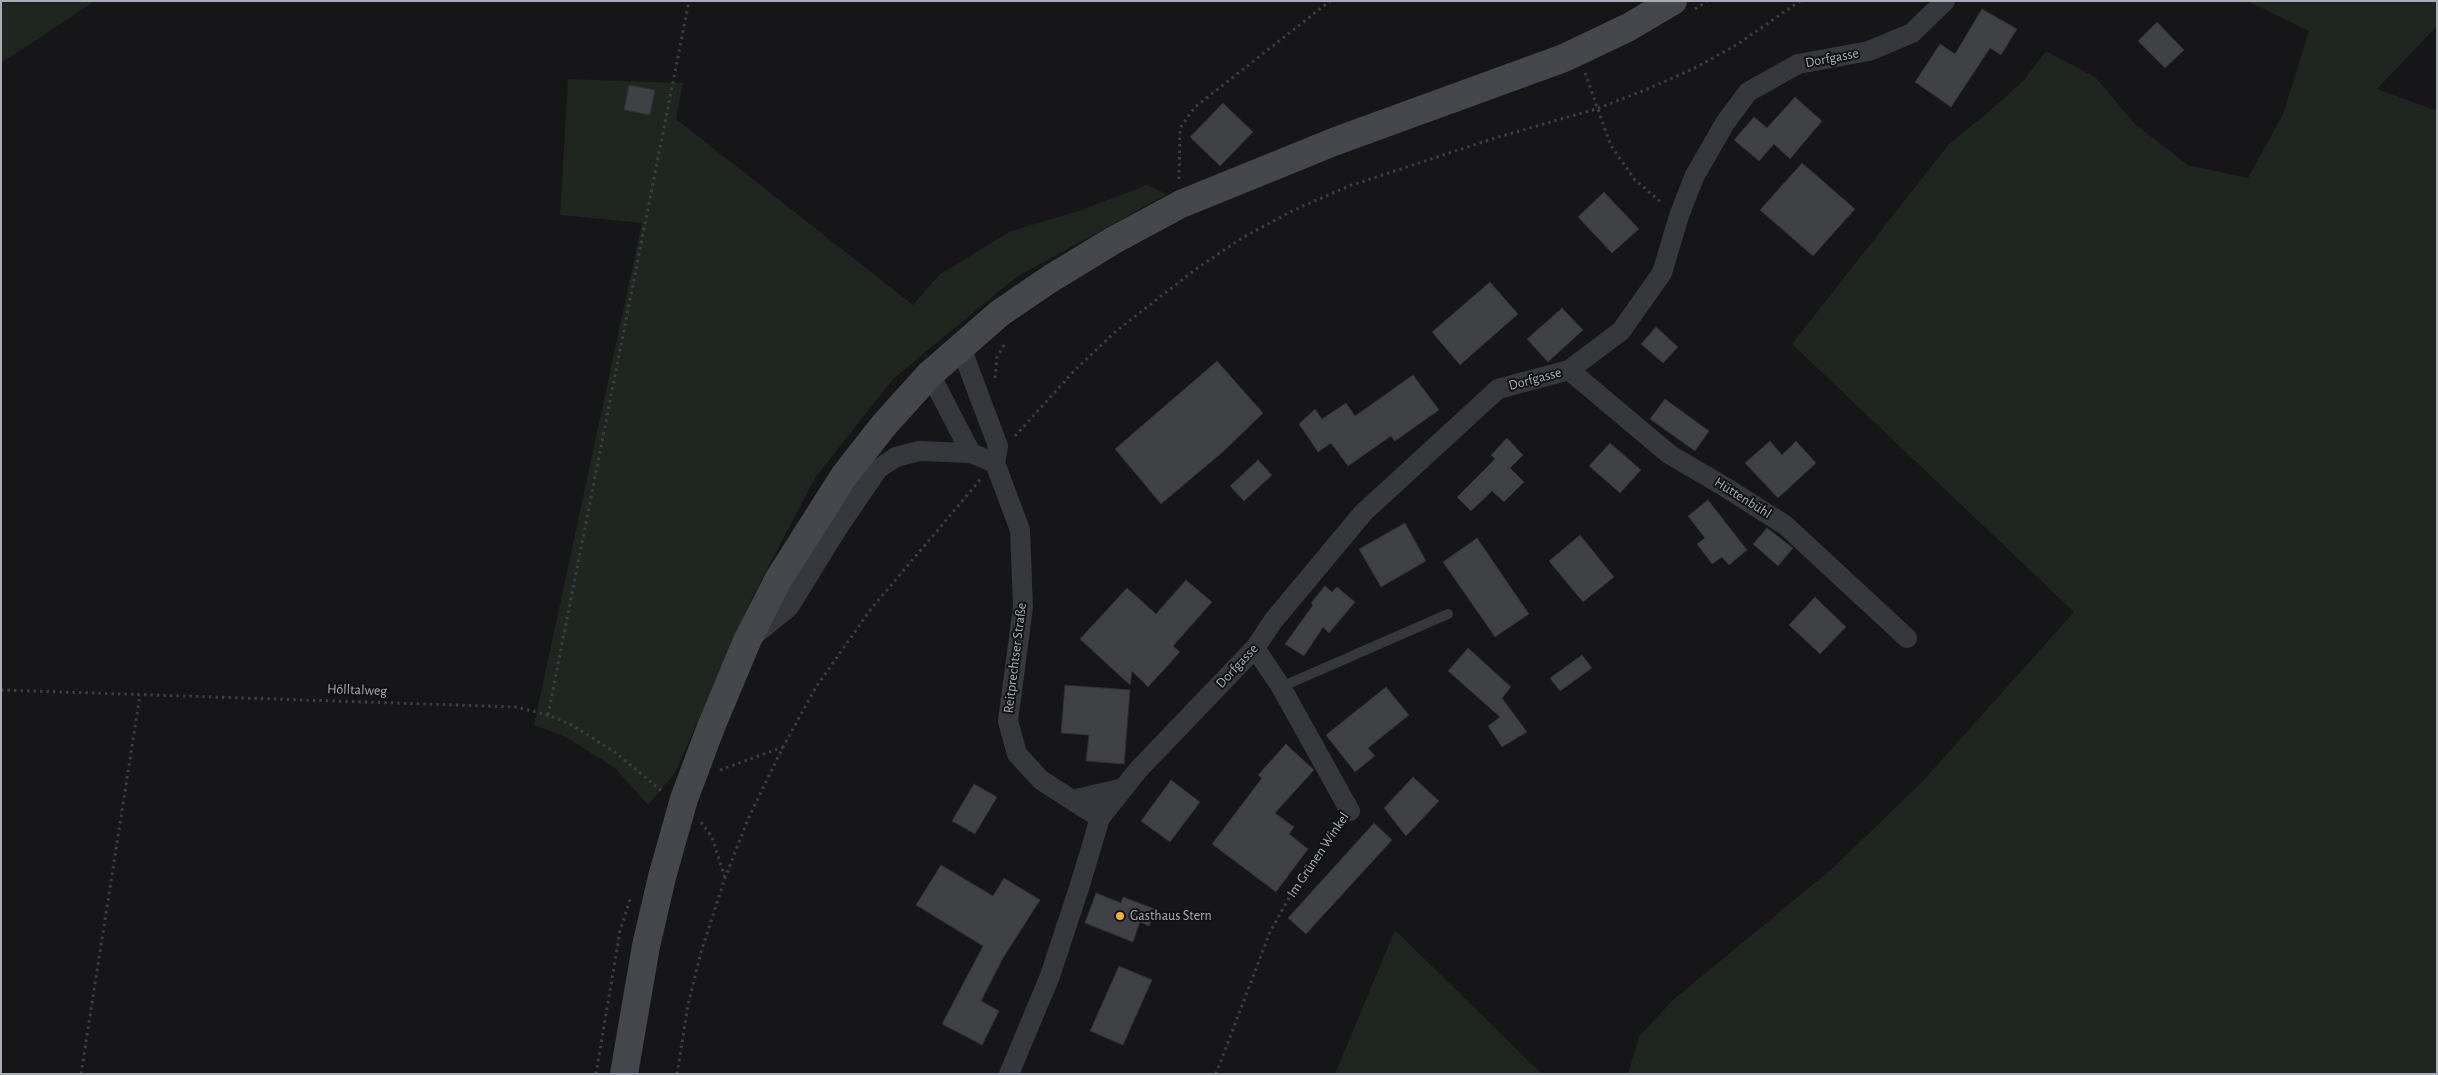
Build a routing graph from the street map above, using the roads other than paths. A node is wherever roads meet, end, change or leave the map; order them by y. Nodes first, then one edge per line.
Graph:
1 (1945, 1) edge
2 (1681, 7) edge
3 (960, 345) junction
4 (1569, 370) junction
5 (930, 374) junction
6 (971, 453) junction
7 (995, 463) junction
8 (844, 476) junction
9 (839, 526) junction
10 (1448, 614) dead end
11 (1907, 638) dead end
12 (747, 641) junction
13 (1255, 648) junction
14 (1281, 687) junction
15 (1124, 788) junction
16 (1072, 800) junction
17 (1350, 811) road end
18 (1100, 818) junction
19 (624, 1074) edge
20 (1009, 1074) edge

1 - 4 street, Dorfgasse
2 - 3 main road
3 - 5 main road
3 - 7 street
4 - 11 street, Hüttenbühl
4 - 13 street, Dorfgasse
5 - 6 street
5 - 8 main road
6 - 7 street
6 - 9 street
7 - 16 street, Reitprechtser Straße
8 - 9 lane
8 - 12 main road
9 - 12 street
10 - 14 lane
12 - 19 main road
13 - 14 street, Im Grünen Winkel
13 - 15 street, Dorfgasse
14 - 17 street, Im Grünen Winkel
15 - 16 street
15 - 18 street, Dorfgasse
16 - 18 street, Reitprechtser Straße
18 - 20 street

